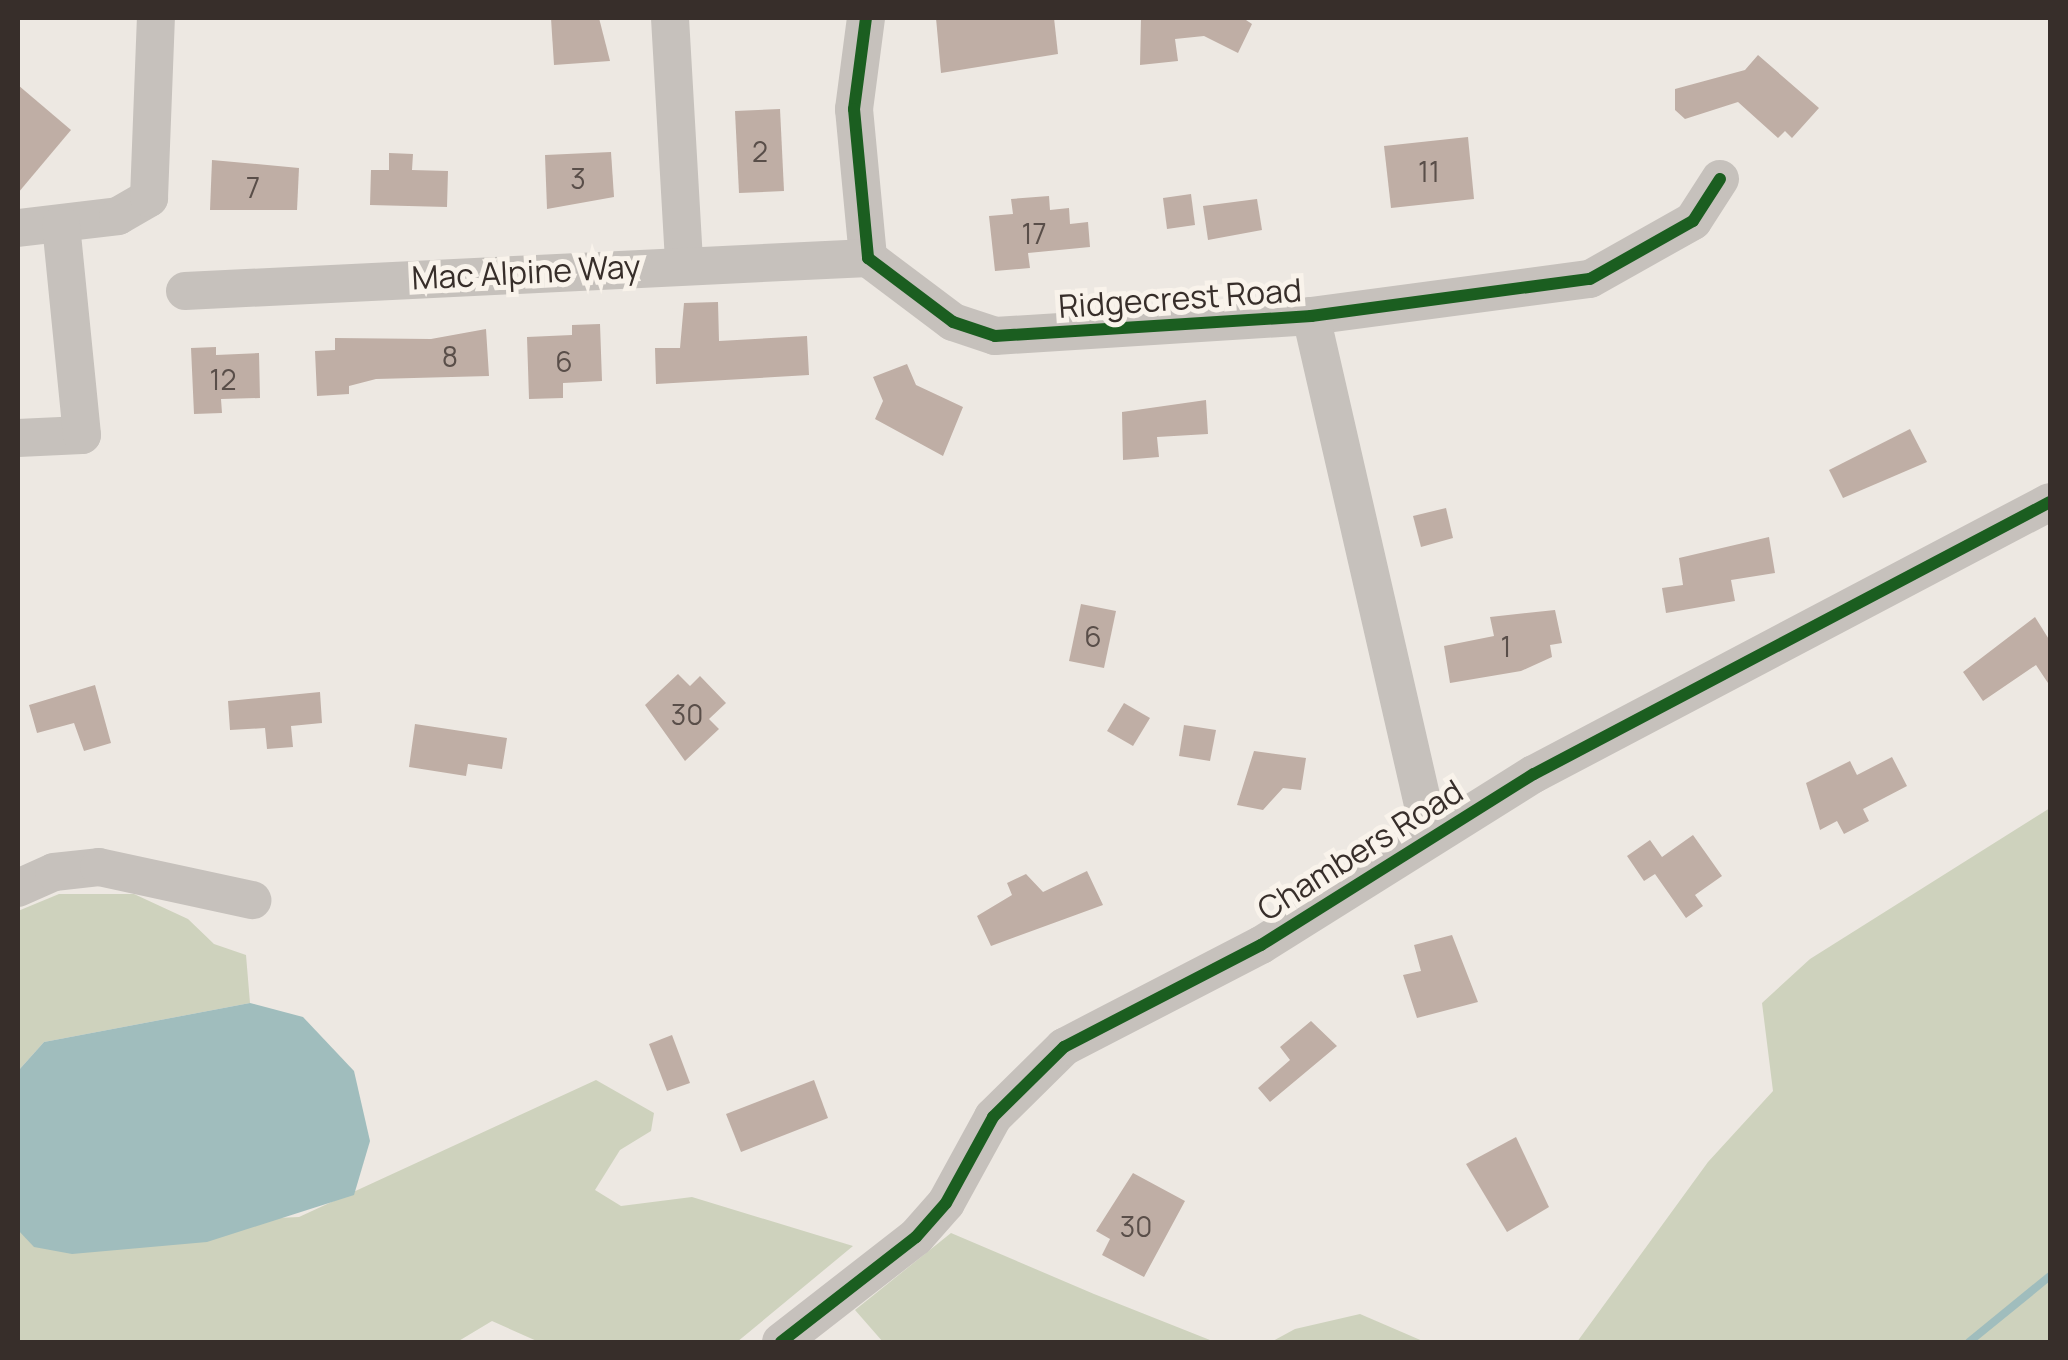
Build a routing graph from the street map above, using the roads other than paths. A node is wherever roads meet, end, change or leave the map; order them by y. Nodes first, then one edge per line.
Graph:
1 (156, 18) edge
2 (670, 18) edge
3 (866, 18) edge
4 (1720, 178) dead end
5 (60, 225) junction
6 (18, 228) edge
7 (868, 258) junction
8 (684, 263) junction
9 (185, 291) dead end
10 (1311, 316) junction
11 (18, 438) edge
12 (2050, 502) edge
13 (1430, 835) junction
14 (18, 888) edge
15 (252, 900) dead end
16 (781, 1342) edge

1 - 5 street
2 - 8 street
3 - 7 street
4 - 10 street, Ridgecrest Road
5 - 6 street
5 - 11 street
7 - 8 street, Mac Alpine Way
7 - 10 street, Ridgecrest Road
8 - 9 street, Mac Alpine Way
10 - 13 street, Ridgecrest Road
12 - 13 street, Chambers Road
13 - 16 street, Chambers Road
14 - 15 street

